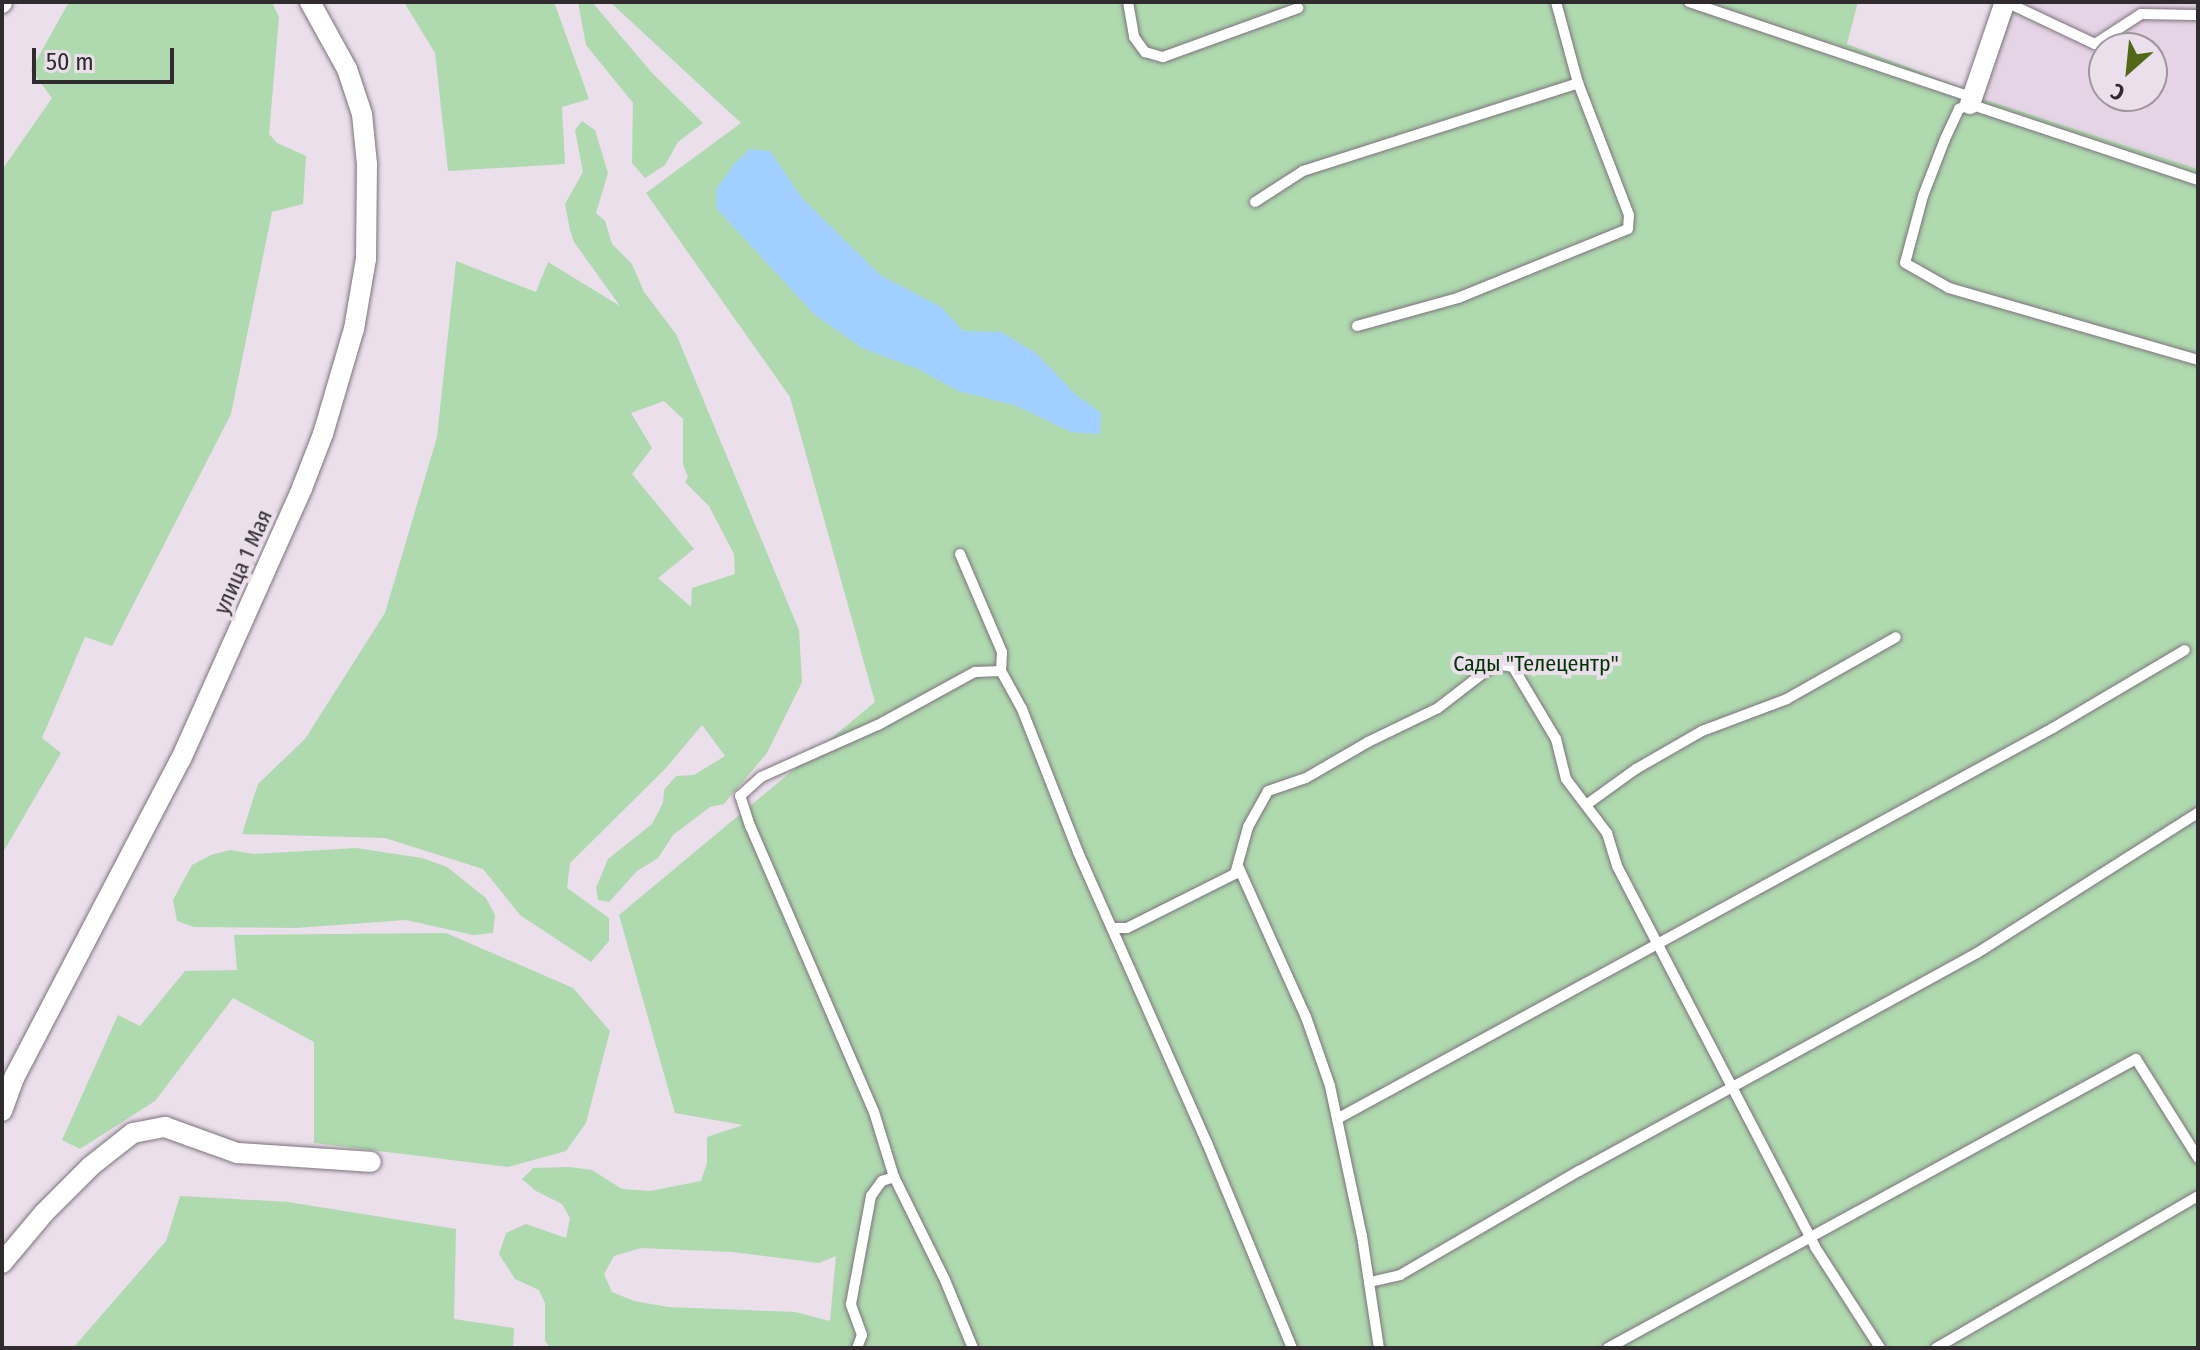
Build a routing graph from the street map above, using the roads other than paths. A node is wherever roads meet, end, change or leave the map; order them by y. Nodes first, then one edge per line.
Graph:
1 (310, 2) edge
2 (1128, 2) edge
3 (1556, 2) edge
4 (1689, 2) edge
5 (2006, 2) edge
6 (1298, 8) dead end
7 (2198, 15) edge
8 (1578, 83) junction
9 (1971, 100) junction
10 (2198, 180) edge
11 (1255, 202) dead end
12 (1357, 326) dead end
13 (2198, 360) edge
14 (960, 554) dead end
15 (1896, 637) dead end
16 (2185, 650) dead end
17 (1001, 671) junction
18 (1586, 805) junction
19 (2198, 813) edge
20 (1238, 865) junction
21 (1112, 928) junction
22 (1659, 942) junction
23 (1735, 1088) junction
24 (2, 1111) edge
25 (1337, 1119) junction
26 (2198, 1158) edge
27 (371, 1162) dead end
28 (894, 1177) junction
29 (2198, 1196) edge
30 (1810, 1237) junction
31 (2, 1263) edge
32 (1370, 1282) junction
33 (857, 1348) edge
34 (973, 1348) edge
35 (1292, 1348) edge
36 (1379, 1348) edge
37 (1608, 1348) edge
38 (1880, 1348) edge
39 (1936, 1348) edge

1 - 24 street, улица 1 Мая
2 - 6 lane
3 - 8 lane
4 - 9 lane
5 - 7 lane
5 - 9 street
8 - 11 lane
8 - 12 lane
9 - 10 lane
9 - 13 lane
14 - 17 lane
15 - 18 lane
16 - 22 lane
17 - 21 lane
17 - 28 lane
18 - 20 lane
18 - 22 lane
19 - 23 lane
20 - 21 lane
20 - 25 lane
21 - 35 lane
22 - 23 lane
22 - 25 lane
23 - 30 lane
23 - 32 lane
25 - 32 lane
26 - 30 lane
27 - 31 street
28 - 33 lane
28 - 34 lane
29 - 39 lane
30 - 37 lane
30 - 38 lane
32 - 36 lane

